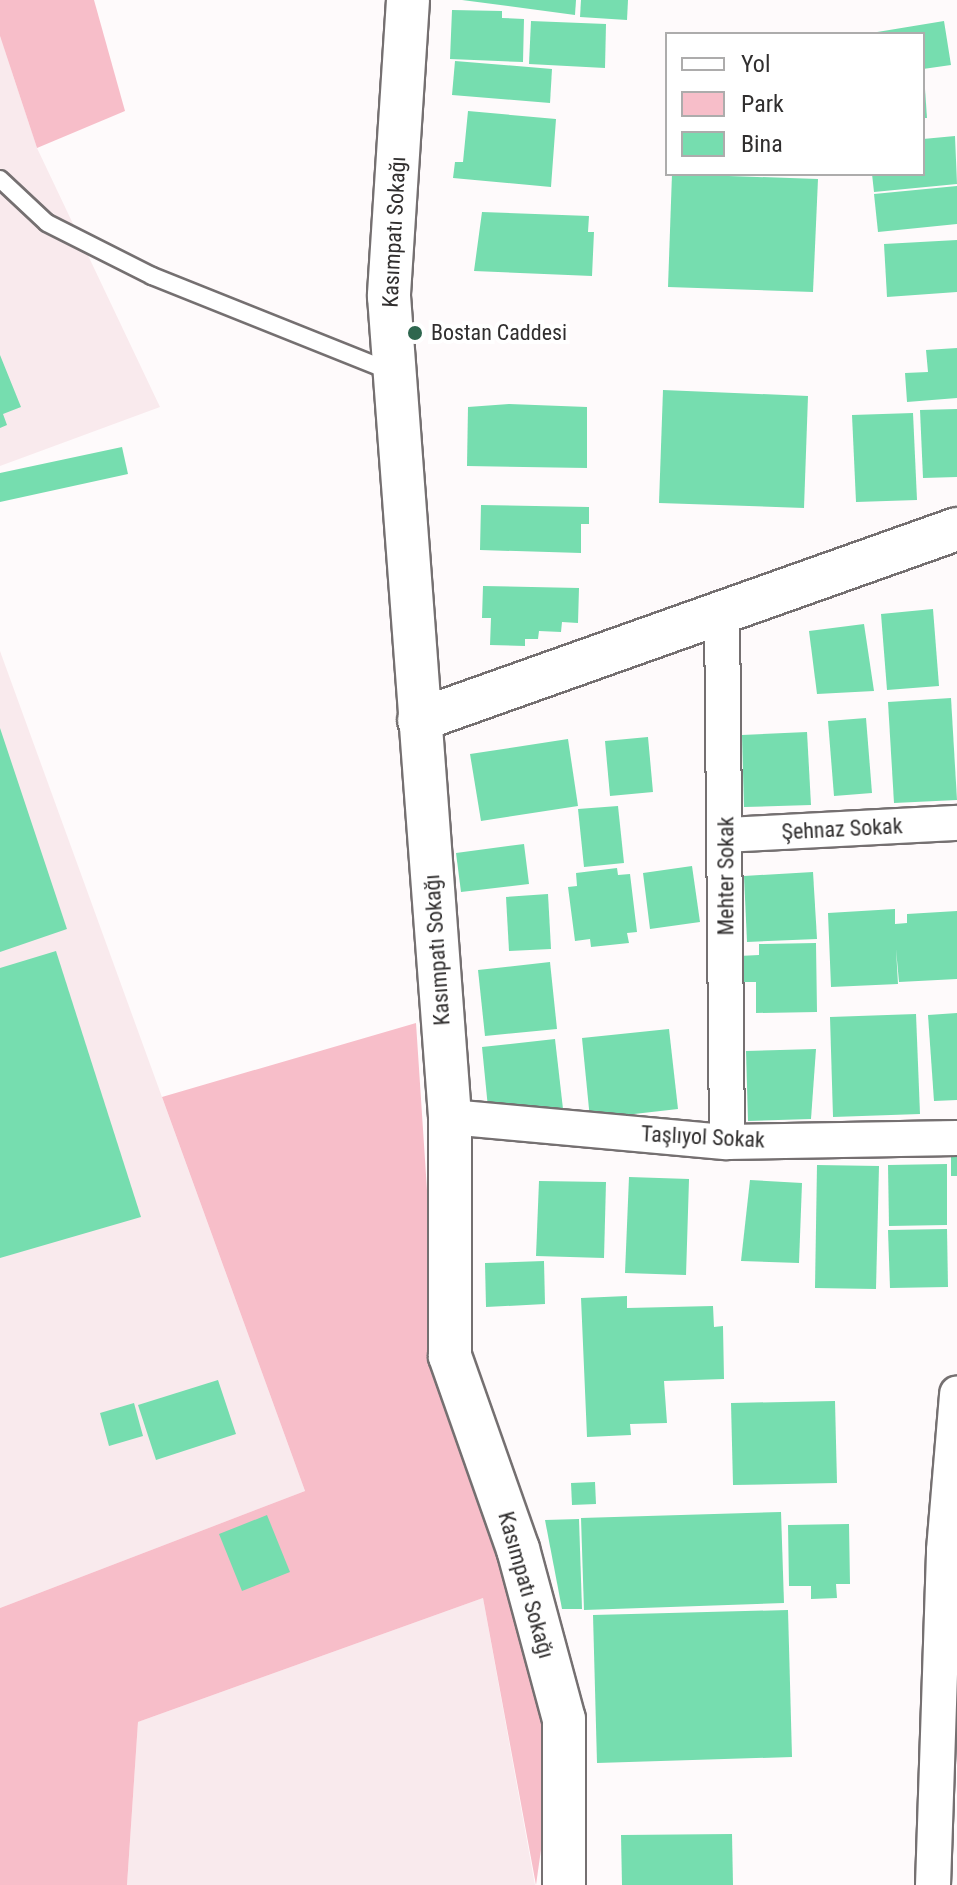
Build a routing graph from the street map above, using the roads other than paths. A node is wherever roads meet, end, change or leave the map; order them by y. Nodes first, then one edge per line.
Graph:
1 (408, 0) edge
2 (0, 179) edge
3 (394, 372) junction
4 (957, 529) edge
5 (722, 610) junction
6 (419, 720) junction
7 (957, 823) edge
8 (726, 835) junction
9 (450, 1117) junction
10 (957, 1138) edge
11 (727, 1142) junction
12 (957, 1394) edge
13 (950, 1552) edge
14 (564, 1885) edge
15 (933, 1885) edge

1 - 3 street, Kasımpatı Sokağı
2 - 3 lane
3 - 6 street, Kasımpatı Sokağı
4 - 5 street
5 - 6 street
5 - 8 street, Mehter Sokak
6 - 9 street, Kasımpatı Sokağı
7 - 8 street, Şehnaz Sokak
8 - 11 street, Mehter Sokak
9 - 11 street, Taşlıyol Sokak
9 - 14 street, Kasımpatı Sokağı
10 - 11 street, Taşlıyol Sokak
12 - 13 street
13 - 15 street

